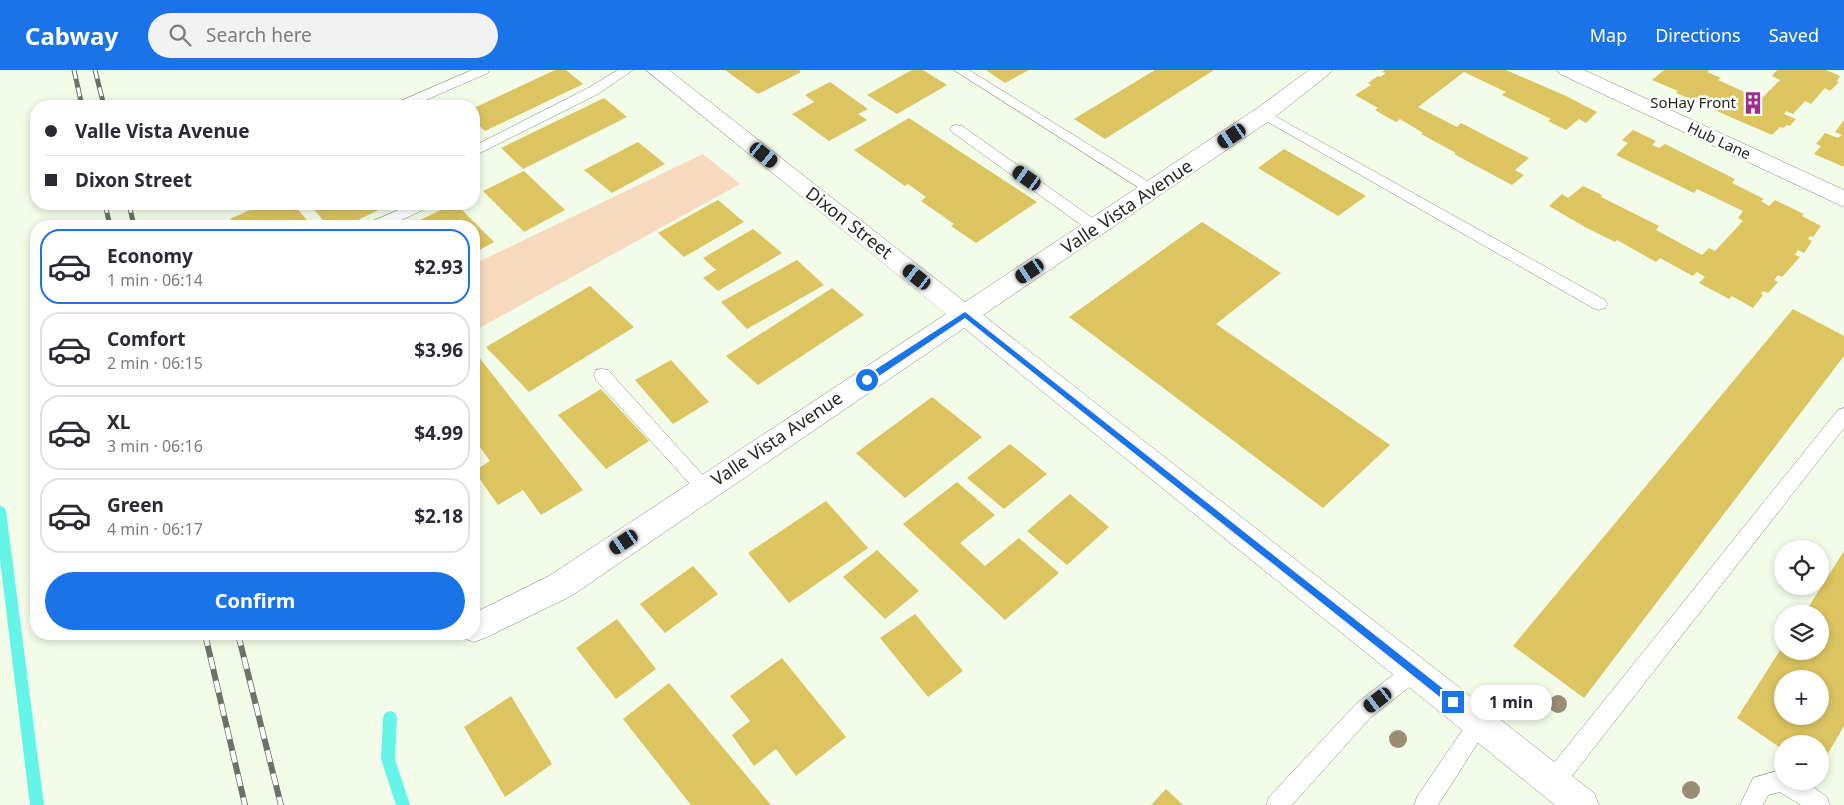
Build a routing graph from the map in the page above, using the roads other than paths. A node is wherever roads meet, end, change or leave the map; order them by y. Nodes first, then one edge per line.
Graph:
1 (483, 70) edge
2 (626, 70) edge
3 (656, 70) edge
4 (960, 70) edge
5 (1322, 70) edge
6 (1568, 70) edge
7 (415, 100) edge
8 (1264, 114) junction
9 (957, 129) dead end
10 (480, 149) edge
11 (1152, 190) junction
12 (1844, 199) edge
13 (411, 210) edge
14 (389, 220) edge
15 (1096, 228) junction
16 (1598, 304) dead end
17 (965, 315) junction
18 (602, 375) dead end
19 (1844, 415) edge
20 (704, 488) junction
21 (480, 625) edge
22 (1414, 671) junction
23 (1479, 723) junction
24 (1553, 782) junction
25 (1277, 805) edge
26 (1425, 805) edge
27 (1582, 805) edge
28 (1751, 805) edge
29 (1820, 805) edge

1 - 7 lane
2 - 10 lane
3 - 17 street, Dixon Street
4 - 11 lane
5 - 8 street, Valle Vista Avenue
6 - 12 street, Hub Lane
8 - 11 street, Valle Vista Avenue
8 - 16 lane
9 - 15 lane
11 - 15 street, Valle Vista Avenue
13 - 14 lane
15 - 17 street, Valle Vista Avenue
17 - 20 street, Valle Vista Avenue
17 - 22 street, Dixon Street
18 - 20 lane
19 - 24 lane
20 - 21 street, Valle Vista Avenue
22 - 23 street, Dixon Street
22 - 25 lane
23 - 24 street, Dixon Street
23 - 26 lane
24 - 27 street, Dixon Street
28 - 29 lane

